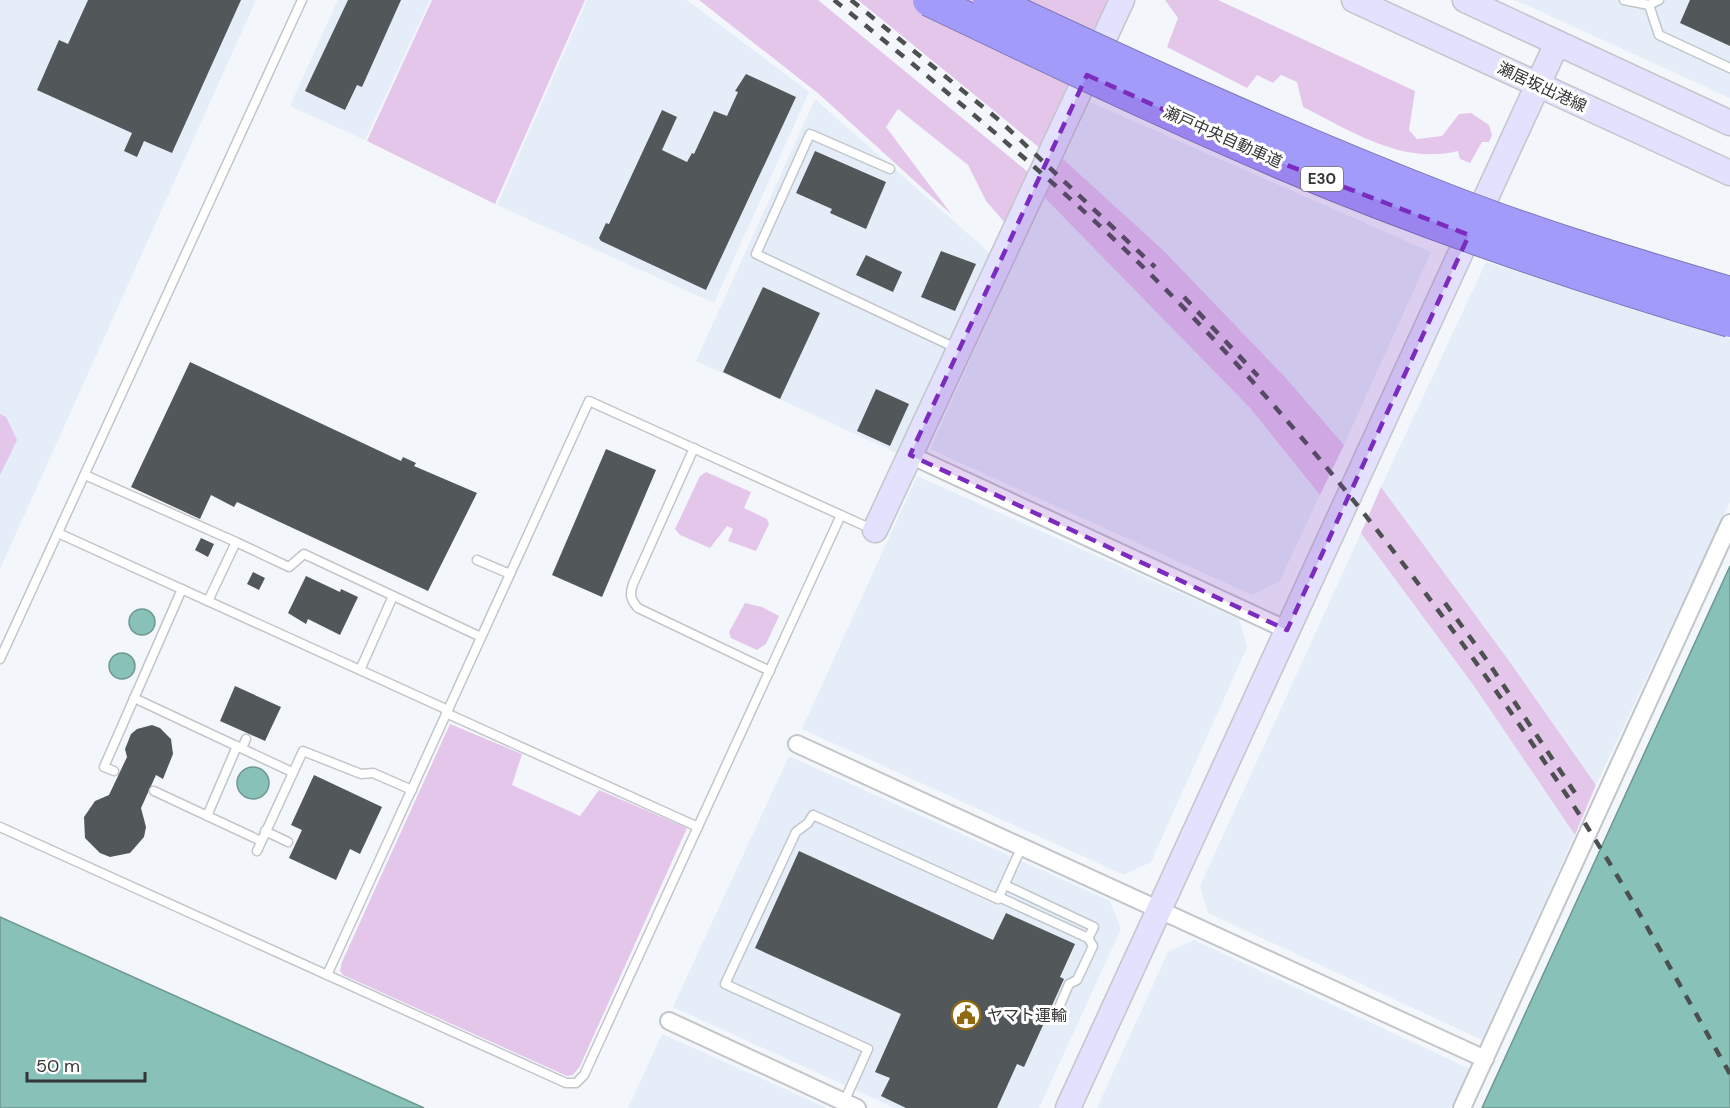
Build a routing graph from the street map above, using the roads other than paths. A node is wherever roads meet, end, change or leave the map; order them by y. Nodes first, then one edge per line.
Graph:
1 (303, 0) edge
2 (929, 0) edge
3 (989, 0) edge
4 (1122, 0) edge
5 (1354, 0) edge
6 (1465, 0) edge
7 (1624, 0) edge
8 (1659, 0) edge
9 (1649, 5) junction
10 (1557, 43) junction
11 (1730, 68) edge
12 (1538, 85) junction
13 (1730, 123) edge
14 (890, 170) dead end
15 (1730, 174) edge
16 (1730, 293) edge
17 (1730, 321) edge
18 (959, 350) junction
19 (694, 448) junction
20 (910, 455) junction
21 (85, 475) junction
22 (841, 515) junction
23 (1730, 523) edge
24 (875, 530) joint
25 (58, 533) junction
26 (236, 542) junction
27 (477, 560) dead end
28 (510, 574) junction
29 (182, 590) junction
30 (393, 596) junction
31 (208, 601) junction
32 (1287, 630) junction
33 (481, 637) junction
34 (0, 659) edge
35 (360, 670) junction
36 (770, 671) junction
37 (134, 698) junction
38 (447, 711) junction
39 (246, 739) dead end
40 (797, 744) dead end
41 (239, 747) junction
42 (114, 771) dead end
43 (292, 772) junction
44 (411, 790) junction
45 (154, 791) dead end
46 (207, 816) junction
47 (0, 827) edge
48 (698, 827) junction
49 (265, 831) junction
50 (261, 841) junction
51 (288, 842) dead end
52 (1022, 846) junction
53 (257, 851) dead end
54 (1005, 885) junction
55 (999, 897) junction
56 (1160, 909) junction
57 (1088, 939) junction
58 (327, 975) junction
59 (1060, 1005) dead end
60 (669, 1021) dead end
61 (1485, 1059) junction
62 (850, 1105) edge
63 (1068, 1108) edge
64 (1462, 1108) edge

1 - 21 lane
2 - 17 highway, 瀬戸中央自動車道 / E30, bridge
3 - 16 highway, 瀬戸中央自動車道 / E30, bridge
4 - 18 street
5 - 12 street, 瀬居坂出港線
6 - 10 street
7 - 9 lane
8 - 9 lane
9 - 11 lane
10 - 12 street
10 - 13 street
12 - 15 street, 瀬居坂出港線
12 - 32 street
14 - 18 lane
18 - 20 street
19 - 22 lane
19 - 28 lane
19 - 36 lane
20 - 24 street
20 - 32 street
21 - 25 lane
21 - 26 lane
22 - 24 lane
22 - 36 lane
23 - 61 street
25 - 29 lane
25 - 34 lane
26 - 30 lane
26 - 31 lane
27 - 28 lane
28 - 33 lane
29 - 31 lane
29 - 37 lane
30 - 33 lane
30 - 35 lane
31 - 35 lane
32 - 56 street
33 - 38 lane
35 - 38 lane
36 - 48 lane
37 - 41 lane
37 - 42 lane
38 - 44 lane
38 - 48 lane
39 - 41 lane
40 - 52 street
41 - 43 lane
41 - 46 lane
43 - 44 lane
43 - 49 lane
44 - 58 lane
45 - 46 lane
46 - 50 lane
47 - 58 lane
48 - 58 lane
49 - 50 lane
49 - 51 lane
50 - 53 lane
52 - 54 lane
52 - 56 street
54 - 55 lane
54 - 57 lane
55 - 57 lane
55 - 62 lane
56 - 61 street
56 - 63 street
57 - 59 lane
60 - 62 street
61 - 64 street

